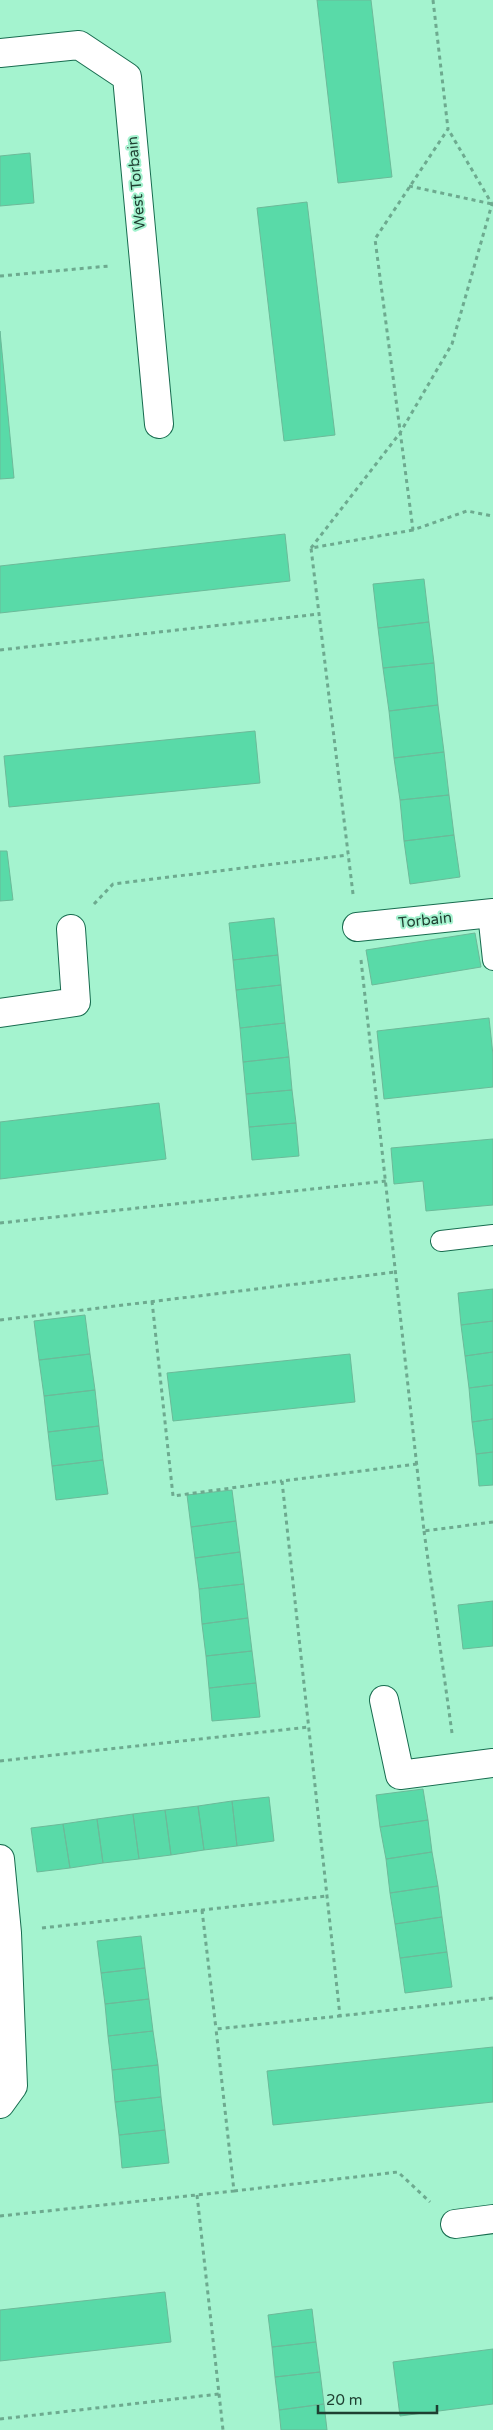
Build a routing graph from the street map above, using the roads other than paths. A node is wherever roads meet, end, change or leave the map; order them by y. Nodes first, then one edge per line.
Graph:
1 (0, 53) edge
2 (158, 424) dead end
3 (491, 913) edge
4 (357, 927) road end
5 (71, 928) road end
6 (493, 960) edge
7 (0, 1014) edge
8 (493, 1235) edge
9 (441, 1241) dead end
10 (384, 1700) dead end
11 (493, 1763) edge
12 (0, 1859) edge
13 (0, 2104) edge
14 (493, 2219) edge
15 (455, 2224) road end

1 - 2 street, West Torbain
3 - 4 street, Torbain
3 - 6 lane
5 - 7 street
8 - 9 lane
10 - 11 street
12 - 13 street
14 - 15 street

